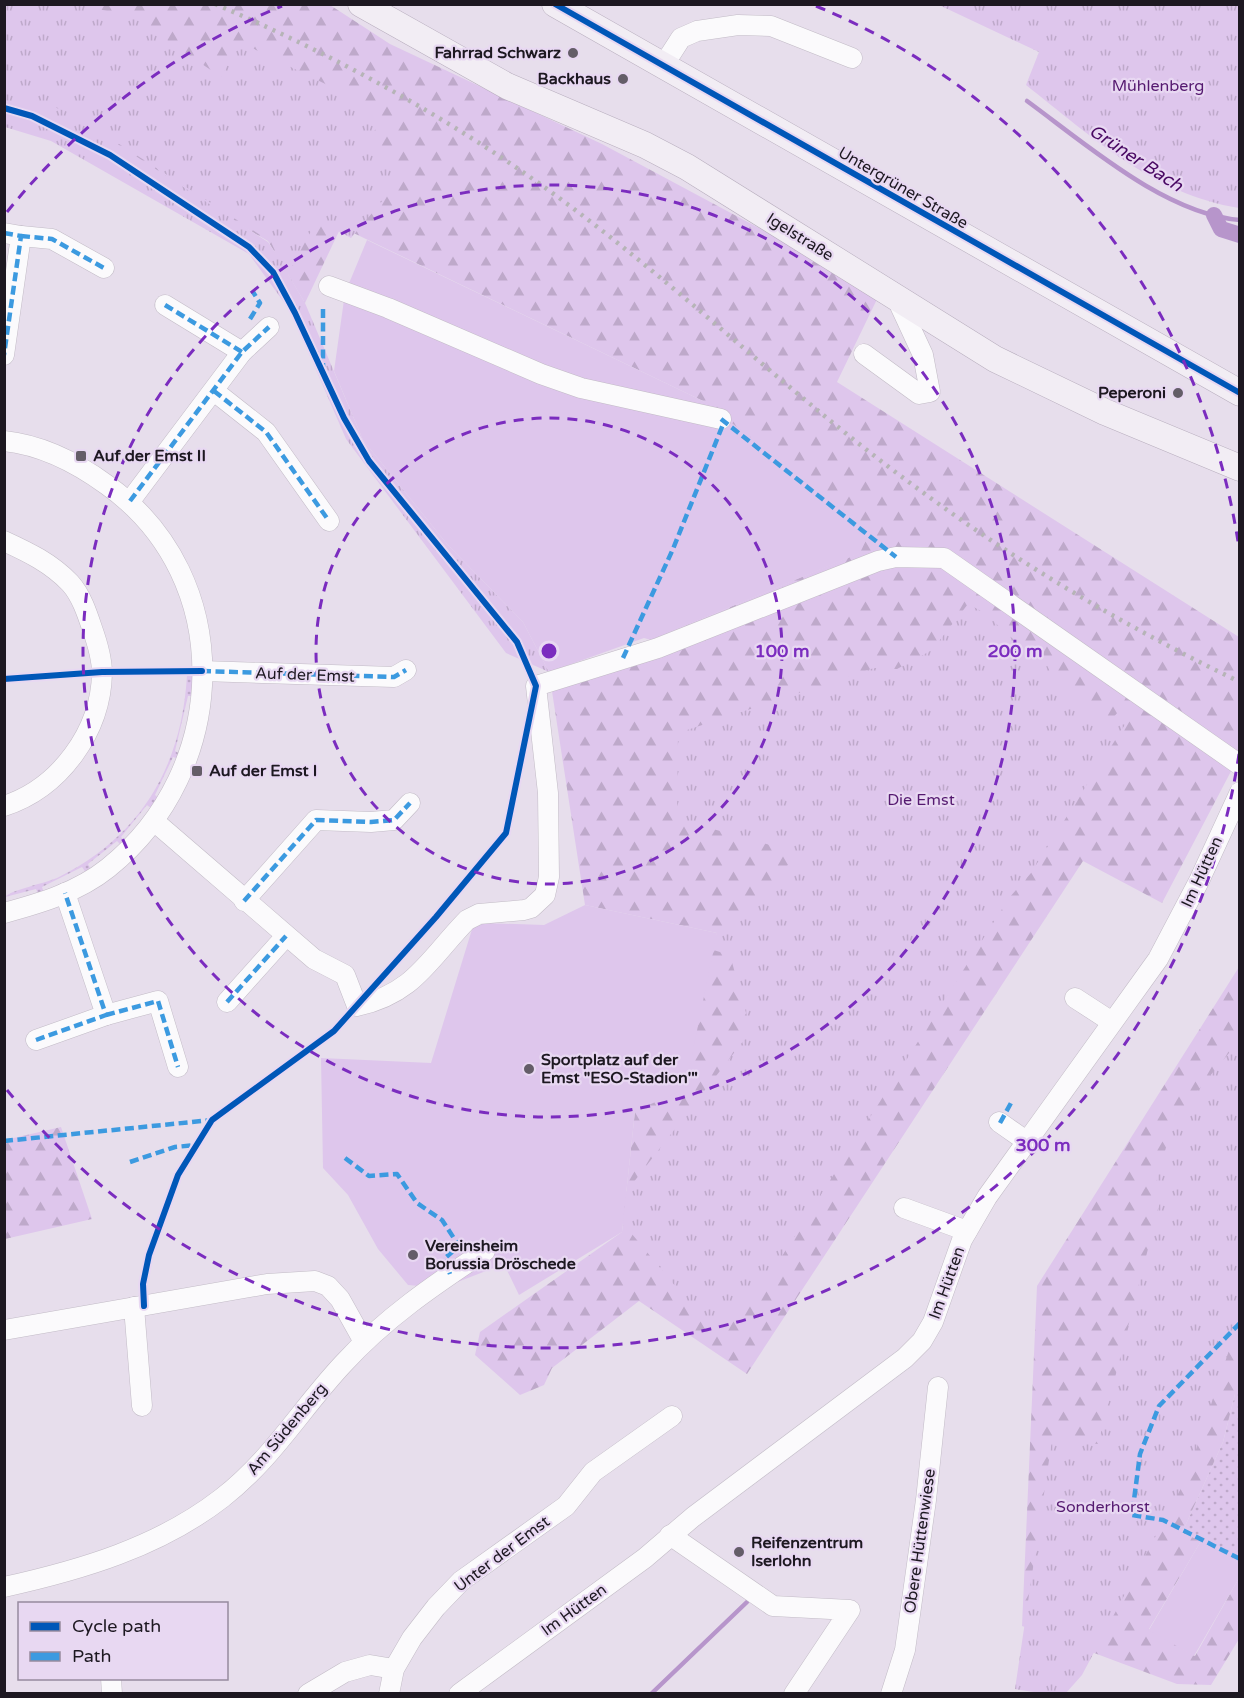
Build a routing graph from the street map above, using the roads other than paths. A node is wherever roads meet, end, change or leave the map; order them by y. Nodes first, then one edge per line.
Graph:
1 (361, 4) edge
2 (555, 4) edge
3 (852, 58) dead end
4 (663, 66) junction
5 (13, 235) edge
6 (104, 268) dead end
7 (329, 286) dead end
8 (897, 299) junction
9 (165, 305) dead end
10 (269, 327) dead end
11 (242, 352) junction
12 (864, 354) dead end
13 (4, 355) edge
14 (214, 391) junction
15 (1239, 393) edge
16 (721, 419) dead end
17 (4, 441) edge
18 (1239, 468) edge
19 (130, 501) junction
20 (329, 520) dead end
21 (4, 541) edge
22 (406, 670) dead end
23 (202, 671) junction
24 (1239, 765) edge
25 (1239, 792) edge
26 (410, 803) dead end
27 (4, 806) edge
28 (154, 821) junction
29 (65, 893) junction
30 (244, 901) junction
31 (4, 913) edge
32 (286, 936) junction
33 (1075, 998) dead end
34 (228, 1002) dead end
35 (106, 1015) junction
36 (1113, 1022) junction
37 (36, 1040) dead end
38 (178, 1067) dead end
39 (999, 1122) dead end
40 (1026, 1141) junction
41 (904, 1208) dead end
42 (967, 1231) junction
43 (485, 1251) dead end
44 (134, 1307) junction
45 (4, 1330) edge
46 (364, 1342) junction
47 (938, 1387) dead end
48 (142, 1406) dead end
49 (672, 1416) dead end
50 (670, 1535) junction
51 (4, 1587) edge
52 (394, 1669) junction
53 (308, 1694) edge
54 (388, 1694) edge
55 (459, 1694) edge
56 (794, 1694) edge
57 (891, 1694) edge

1 - 8 main road, Igelstraße
2 - 4 main road, Untergrüner Straße
3 - 4 street
4 - 15 main road, Untergrüner Straße
5 - 6 street
5 - 13 street
7 - 16 street
8 - 12 street
8 - 18 main road, Igelstraße
9 - 11 street
10 - 11 street
11 - 14 street
14 - 19 street
14 - 20 street
17 - 19 street
19 - 23 street
21 - 27 street
22 - 23 street, Auf der Emst
23 - 28 street
24 - 32 street
25 - 36 street, Im Hütten
26 - 30 street
28 - 29 street
28 - 30 street
29 - 31 street
29 - 35 street
30 - 32 street
32 - 34 street
33 - 36 street
35 - 37 street
35 - 38 street
36 - 40 street, Im Hütten
39 - 40 street
40 - 42 street, Im Hütten
41 - 42 street
42 - 50 street, Im Hütten
43 - 46 street, Am Südenberg
44 - 45 street
44 - 46 street
44 - 48 street
46 - 51 street, Am Südenberg
47 - 57 street, Obere Hüttenwiese
49 - 52 street, Unter der Emst
50 - 55 street, Im Hütten
50 - 56 street
52 - 53 street
52 - 54 street, Unter der Emst

